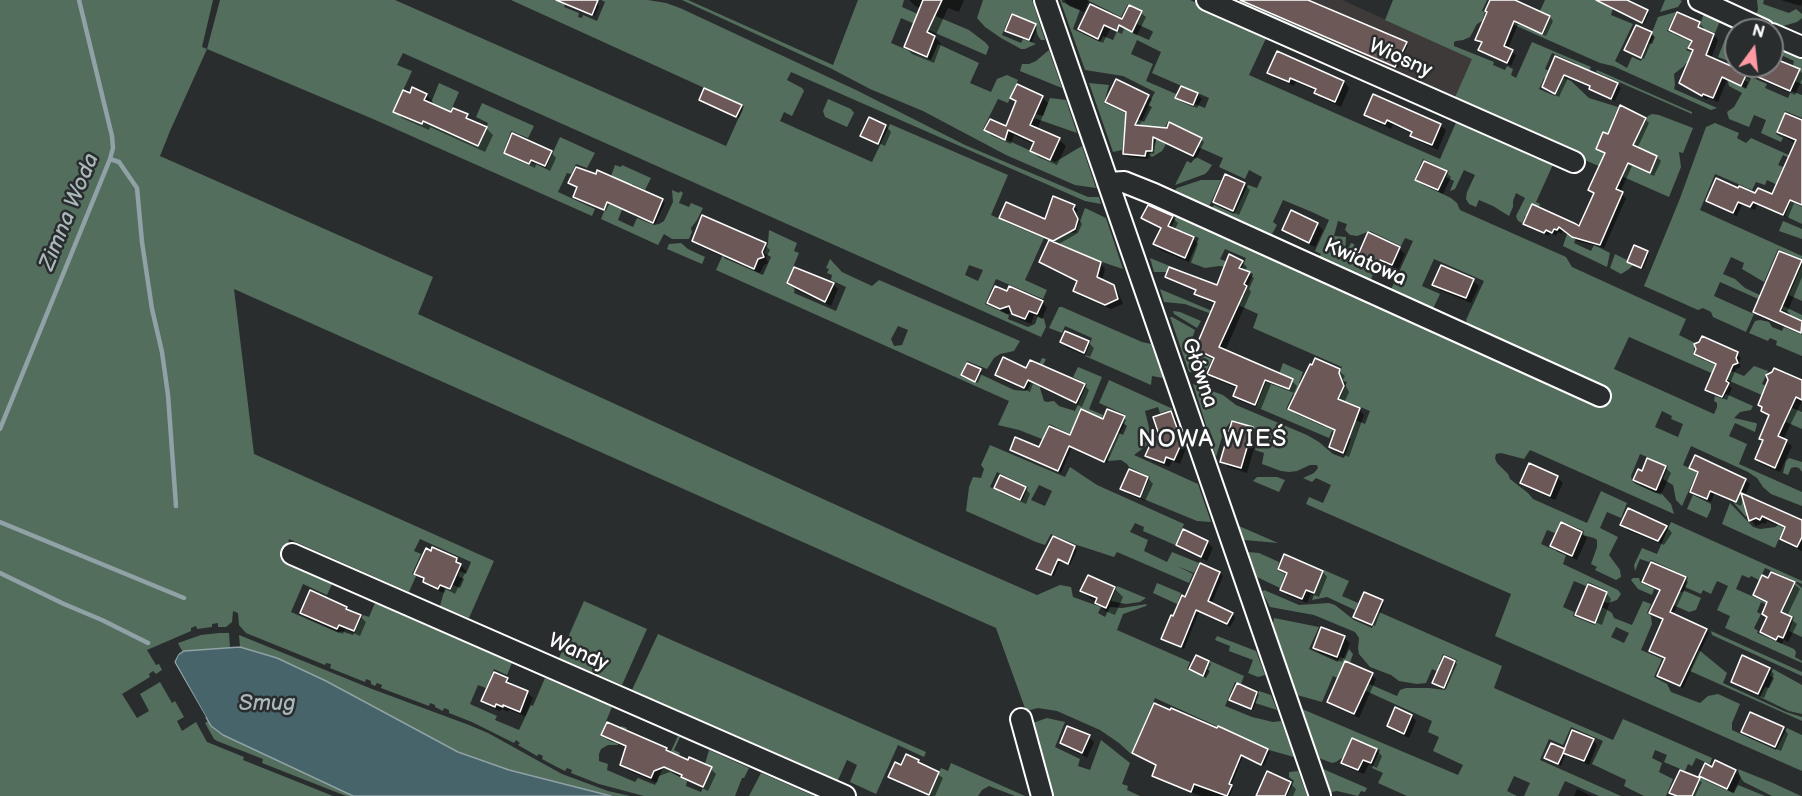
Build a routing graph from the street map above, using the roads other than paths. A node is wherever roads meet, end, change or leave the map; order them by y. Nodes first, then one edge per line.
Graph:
1 (1045, 0) edge
2 (1207, 0) edge
3 (1699, 0) edge
4 (1738, 18) edge
5 (1784, 39) edge
6 (1802, 47) edge
7 (1574, 162) dead end
8 (1108, 183) junction
9 (1600, 396) dead end
10 (292, 554) dead end
11 (1021, 719) dead end
12 (845, 796) edge
13 (1042, 796) edge
14 (1320, 796) edge

1 - 8 street, Główna
2 - 7 street, Wiosny
3 - 4 street
5 - 6 street
8 - 9 street, Kwiatowa
8 - 14 street, Główna
10 - 12 street, Wandy
11 - 13 street

